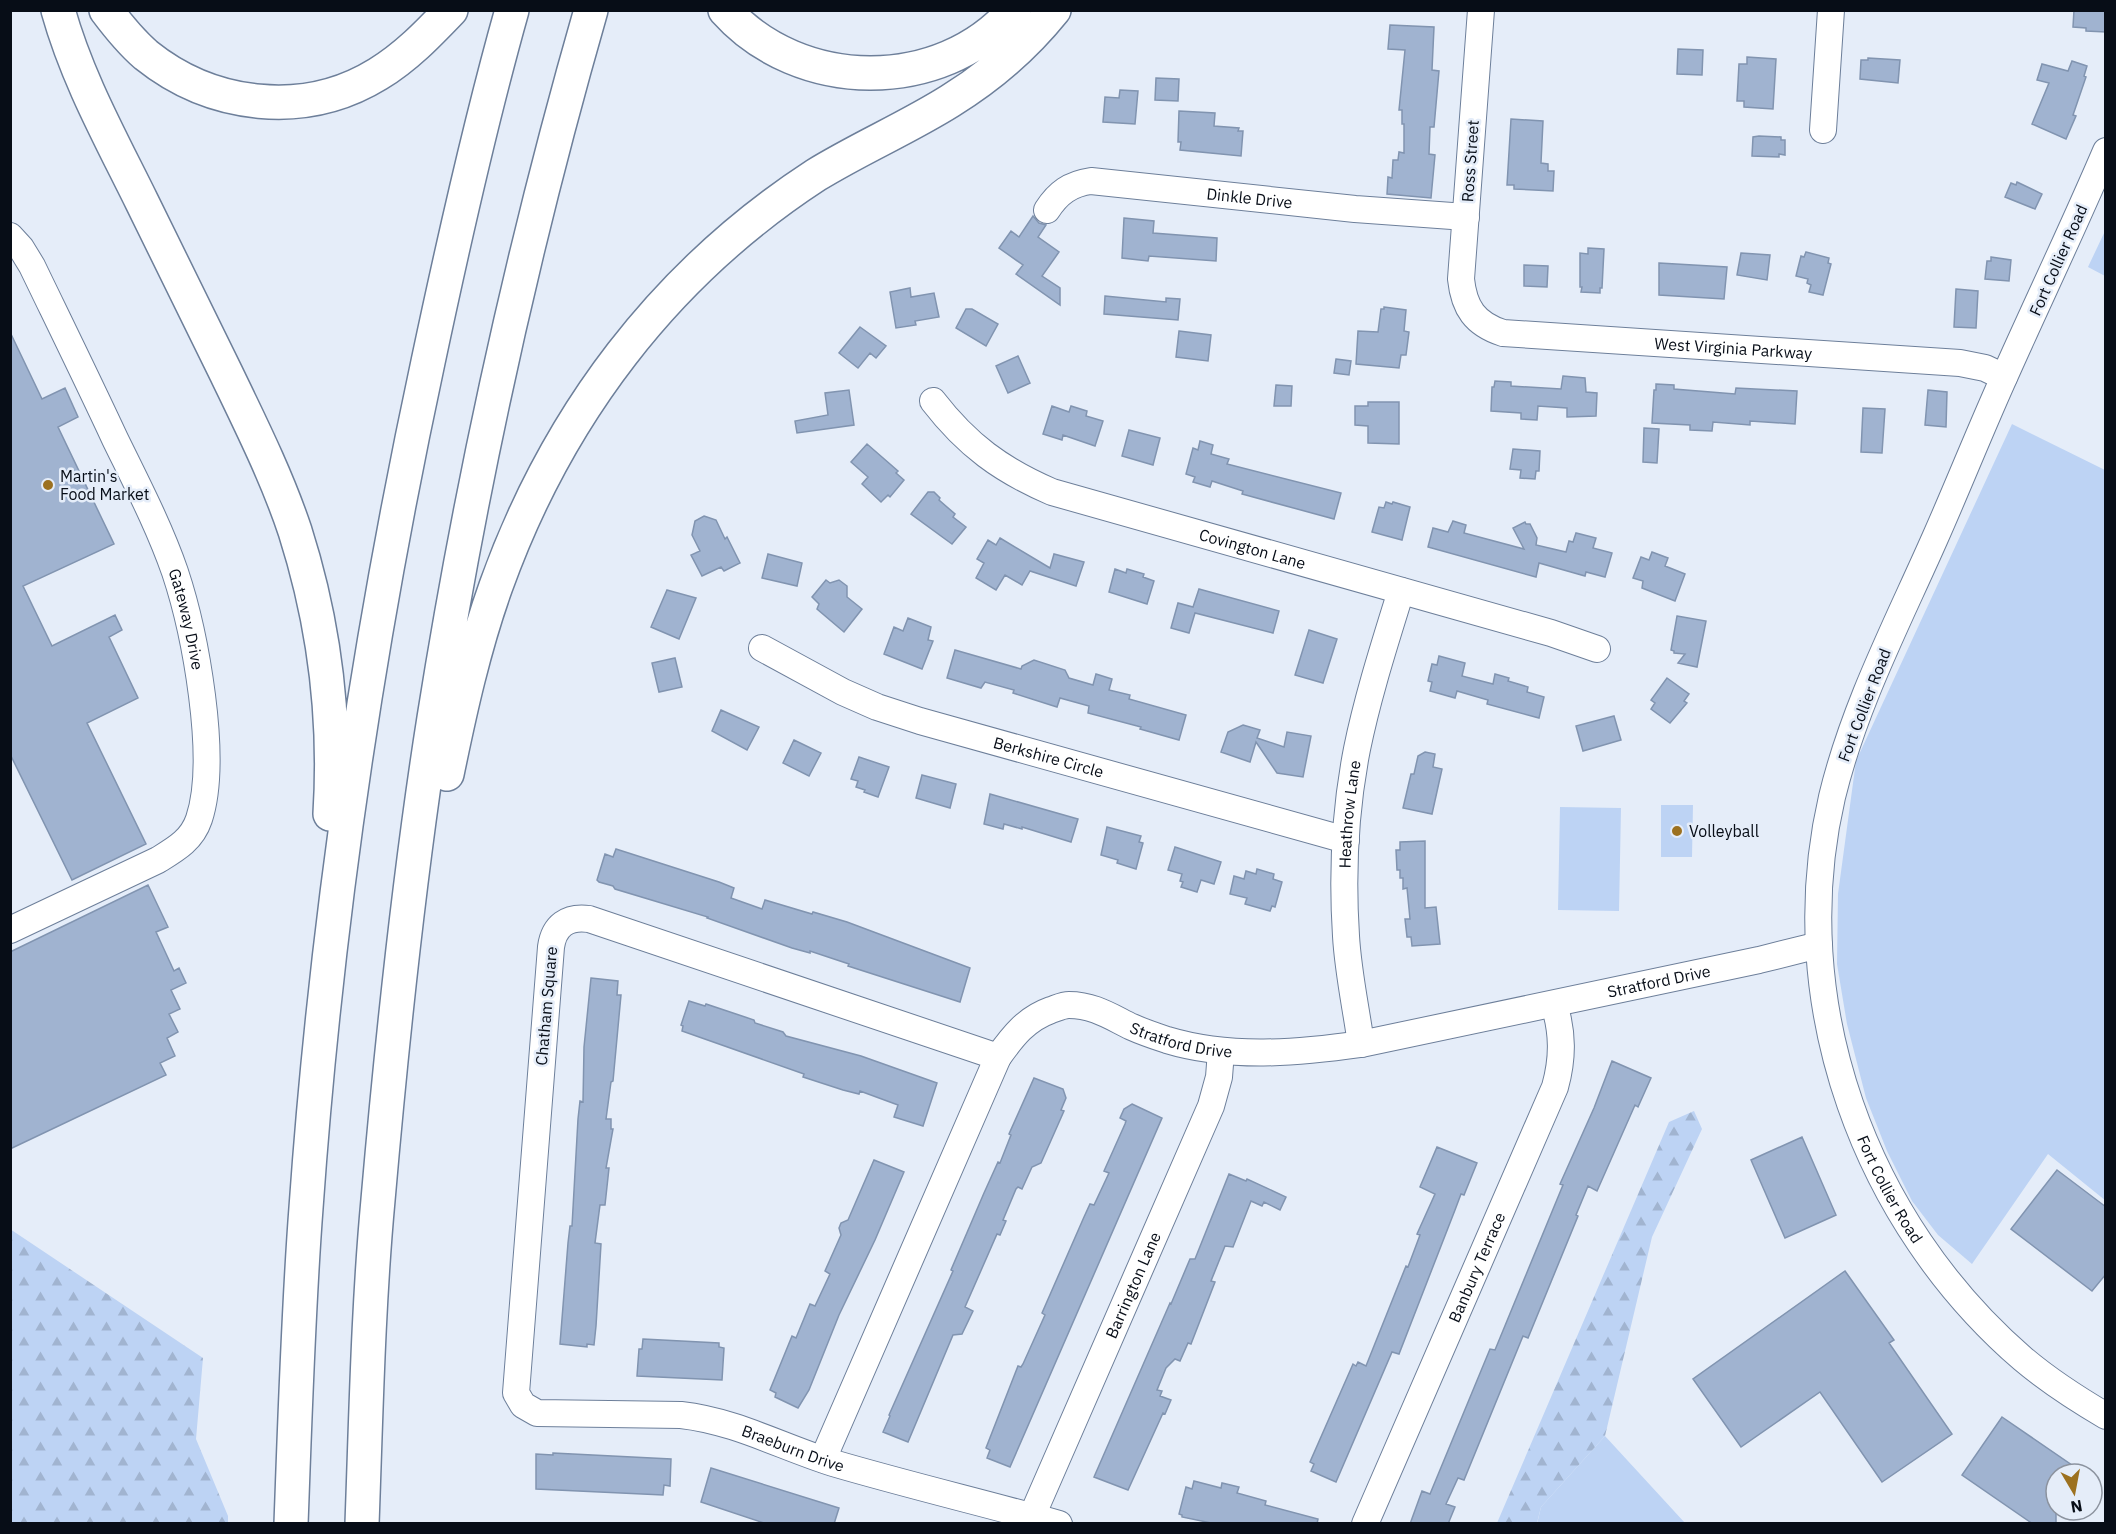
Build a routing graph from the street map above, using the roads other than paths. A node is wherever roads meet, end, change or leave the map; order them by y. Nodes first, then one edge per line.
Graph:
1 (106, 10) edge
2 (451, 10) edge
3 (512, 10) edge
4 (591, 10) edge
5 (725, 10) edge
6 (1014, 10) edge
7 (1054, 10) edge
8 (1481, 10) edge
9 (1831, 10) edge
10 (58, 11) edge
11 (1823, 130) dead end
12 (2106, 151) edge
13 (1047, 210) dead end
14 (1466, 217) junction
15 (10, 236) edge
16 (1469, 310) joint
17 (2004, 377) junction
18 (933, 401) dead end
19 (1401, 591) junction
20 (762, 648) dead end
21 (1597, 649) dead end
22 (1346, 840) junction
23 (10, 930) edge
24 (1819, 945) junction
25 (1554, 1004) junction
26 (1361, 1044) junction
27 (1221, 1051) junction
28 (998, 1057) junction
29 (378, 1202) junction
30 (306, 1206) junction
31 (523, 1406) joint
32 (2106, 1416) edge
33 (823, 1459) junction
34 (1032, 1516) junction
35 (291, 1524) edge
36 (362, 1524) edge
37 (1059, 1524) edge
38 (1365, 1524) edge

1 - 2 highway
3 - 30 highway
4 - 29 highway
5 - 6 highway
7 - 29 highway
8 - 14 street, Ross Street
9 - 11 street
10 - 30 highway
12 - 17 street, Fort Collier Road
13 - 14 street, Dinkle Drive
14 - 16 street, Ross Street
15 - 23 street, Gateway Drive
16 - 17 street, West Virginia Parkway
17 - 24 street, Fort Collier Road
18 - 19 street, Covington Lane
19 - 21 street, Covington Lane
19 - 22 street, Heathrow Lane
20 - 22 street, Berkshire Circle
22 - 26 street, Heathrow Lane
24 - 25 street, Stratford Drive
24 - 32 street, Fort Collier Road
25 - 26 street, Stratford Drive
25 - 38 street, Banbury Terrace
26 - 27 street, Stratford Drive
27 - 28 street, Stratford Drive
27 - 34 street, Barrington Lane
28 - 31 street, Chatham Square
28 - 33 street, Stratford Drive
29 - 36 highway
30 - 35 highway
31 - 33 street, Braeburn Drive
33 - 34 street, Braeburn Drive
34 - 37 street, Braeburn Drive

